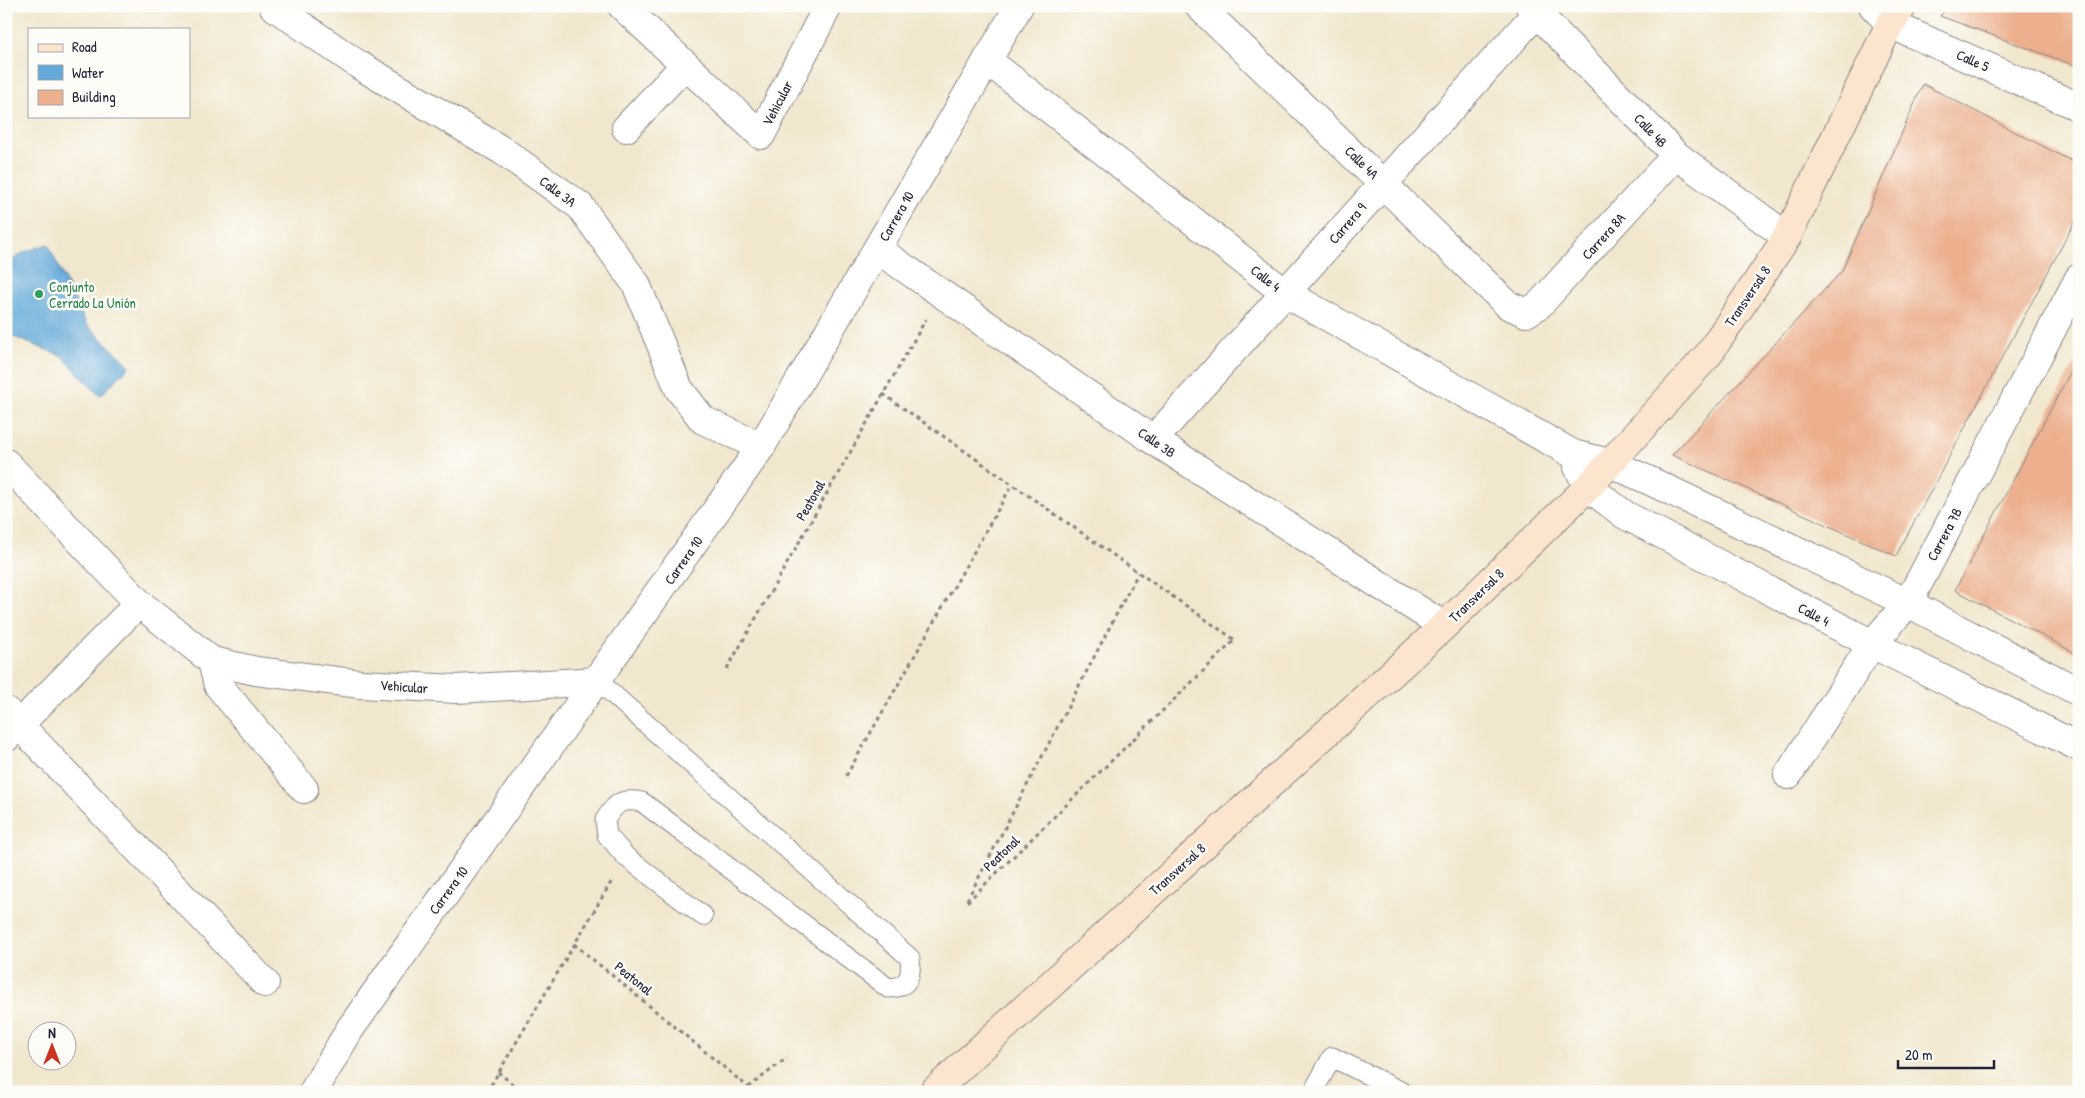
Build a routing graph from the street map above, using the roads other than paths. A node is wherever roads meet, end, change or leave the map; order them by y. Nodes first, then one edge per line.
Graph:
1 (273, 6) edge
2 (622, 6) edge
3 (828, 6) edge
4 (1019, 6) edge
5 (1199, 6) edge
6 (1536, 8) edge
7 (1889, 12) edge
8 (987, 60) junction
9 (685, 64) junction
10 (2079, 107) edge
11 (626, 128) dead end
12 (1676, 155) junction
13 (1383, 182) junction
14 (1787, 237) junction
15 (878, 248) junction
16 (2079, 278) edge
17 (1285, 293) junction
18 (1526, 313) joint
19 (1153, 440) junction
20 (761, 447) junction
21 (1573, 454) junction
22 (6, 463) edge
23 (1610, 463) junction
24 (1588, 487) junction
25 (139, 603) junction
26 (1908, 603) junction
27 (1444, 626) junction
28 (1872, 644) junction
29 (212, 661) junction
30 (598, 681) junction
31 (2079, 692) edge
32 (11, 725) edge
33 (2079, 747) edge
34 (1788, 775) dead end
35 (304, 789) dead end
36 (704, 916) dead end
37 (265, 984) dead end
38 (313, 1092) edge
39 (933, 1092) edge
40 (1313, 1092) edge
41 (1402, 1092) edge

1 - 20 street, Calle 3A
2 - 9 street, Vehicular
3 - 9 street, Vehicular
4 - 8 street, Carrera 10
5 - 13 street, Calle 4A
6 - 12 street, Calle 4B
6 - 13 street, Carrera 9
7 - 10 street, Calle 5
7 - 14 street, Transversal 8
8 - 15 street, Carrera 10
8 - 17 street, Calle 4
9 - 11 street
12 - 14 street, Calle 4B
12 - 18 street, Carrera 8A
13 - 17 street, Carrera 9
13 - 18 street, Calle 4A
14 - 23 street, Transversal 8
15 - 19 street, Calle 3B
15 - 20 street, Carrera 10
16 - 26 street, Carrera 7B
17 - 19 street, Carrera 9
17 - 21 street, Calle 4
19 - 27 street, Calle 3B
20 - 30 street, Carrera 10
21 - 23 street, Calle 4
21 - 24 street, Calle 4
22 - 25 street, Vehicular
23 - 24 street, Transversal 8
23 - 26 street, Calle 4
24 - 27 street, Transversal 8
24 - 28 street, Calle 4
25 - 29 street, Vehicular
25 - 32 street
26 - 28 street, Carrera 7B
26 - 31 street, Calle 4
27 - 39 street, Transversal 8
28 - 33 street, Calle 4
28 - 34 street, Carrera 7B
29 - 30 street, Vehicular
29 - 35 street
30 - 36 lane
30 - 38 street, Carrera 10
32 - 37 street
40 - 41 lane

